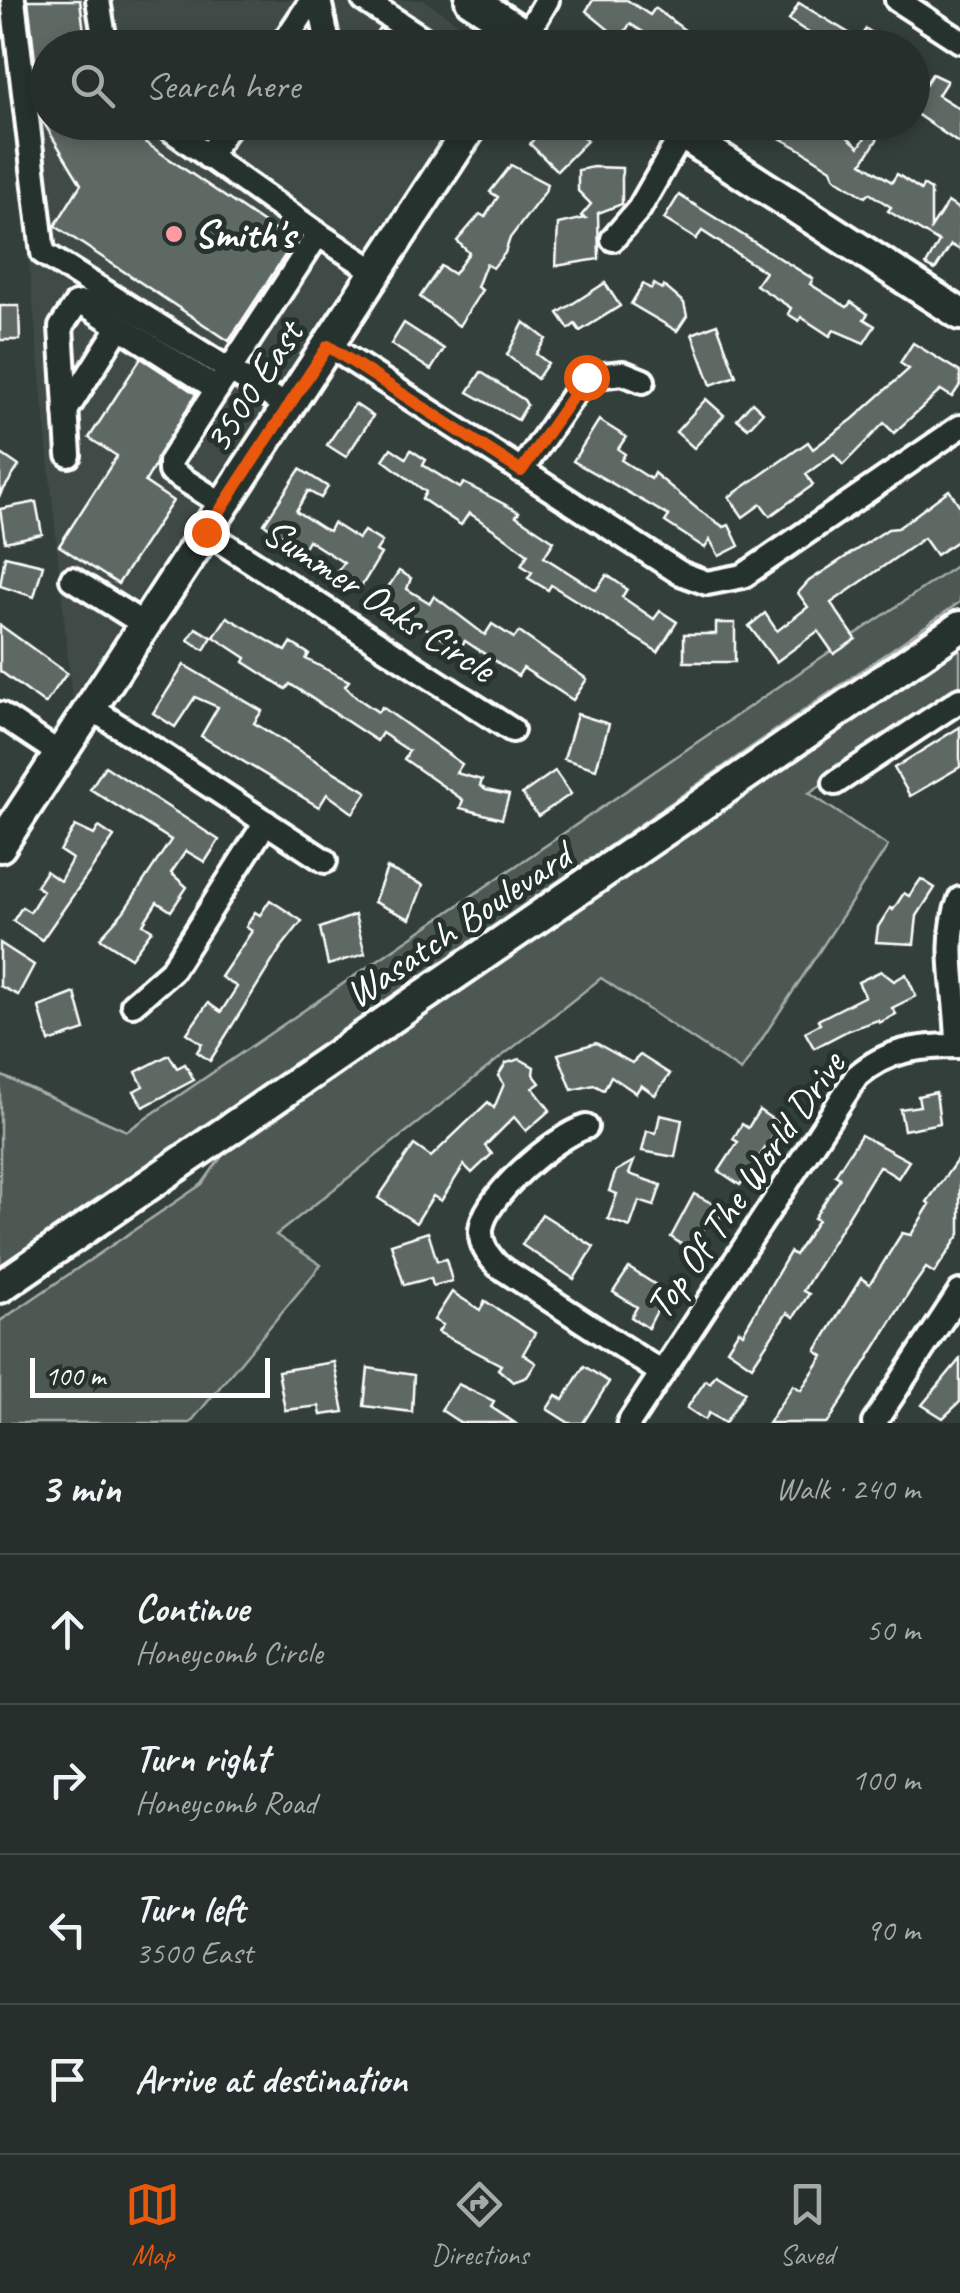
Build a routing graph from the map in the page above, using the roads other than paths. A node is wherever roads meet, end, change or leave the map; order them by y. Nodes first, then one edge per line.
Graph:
1 (12, 0) edge
2 (98, 0) edge
3 (315, 0) edge
4 (364, 0) edge
5 (471, 0) edge
6 (547, 0) edge
7 (897, 0) edge
8 (103, 30) edge
9 (293, 30) edge
10 (324, 30) edge
11 (410, 30) edge
12 (512, 30) edge
13 (536, 30) edge
14 (960, 41) edge
15 (185, 140) edge
16 (219, 140) edge
17 (462, 140) edge
18 (668, 140) edge
19 (692, 140) edge
20 (208, 157) junction
21 (318, 234) junction
22 (613, 239) dead end
23 (376, 272) junction
24 (960, 314) edge
25 (119, 327) junction
26 (328, 346) junction
27 (223, 379) junction
28 (643, 380) dead end
29 (288, 407) junction
30 (66, 410) junction
31 (960, 428) edge
32 (69, 455) dead end
33 (521, 471) junction
34 (224, 504) junction
35 (206, 532) junction
36 (72, 579) dead end
37 (145, 626) junction
38 (960, 627) edge
39 (960, 700) edge
40 (91, 708) junction
41 (0, 714) edge
42 (512, 730) dead end
43 (60, 754) junction
44 (836, 783) dead end
45 (266, 822) junction
46 (0, 846) edge
47 (325, 861) dead end
48 (960, 900) edge
49 (133, 1004) dead end
50 (959, 1046) edge
51 (586, 1127) dead end
52 (0, 1287) edge
53 (960, 1292) edge
54 (662, 1373) junction
55 (629, 1423) edge
56 (874, 1423) edge

1 - 27 street
2 - 8 street
3 - 9 street
3 - 10 street
4 - 11 street
5 - 12 main road
6 - 13 street
7 - 14 street
15 - 20 street
16 - 20 street
17 - 23 main road, 3500 East
18 - 22 street
19 - 24 main road
20 - 21 street
21 - 23 street
21 - 27 street
23 - 26 main road, 3500 East
25 - 27 street
25 - 30 street
25 - 30 street
26 - 29 main road, 3500 East
26 - 33 street
27 - 29 street
27 - 34 street
28 - 33 street
29 - 34 main road, 3500 East
30 - 32 street
31 - 33 street
34 - 35 main road, 3500 East
35 - 37 main road, 3500 East
35 - 42 street, Summer Oaks Circle
36 - 37 street
37 - 40 main road, 3500 East
38 - 52 main road, Wasatch Boulevard
39 - 44 street
40 - 43 main road, 3500 East
40 - 45 street
41 - 43 street
43 - 46 main road, 3500 East
45 - 47 street
45 - 49 street
48 - 50 street
50 - 54 street, Top Of The World Drive
51 - 54 street
53 - 56 street
54 - 55 street, Top Of The World Drive

